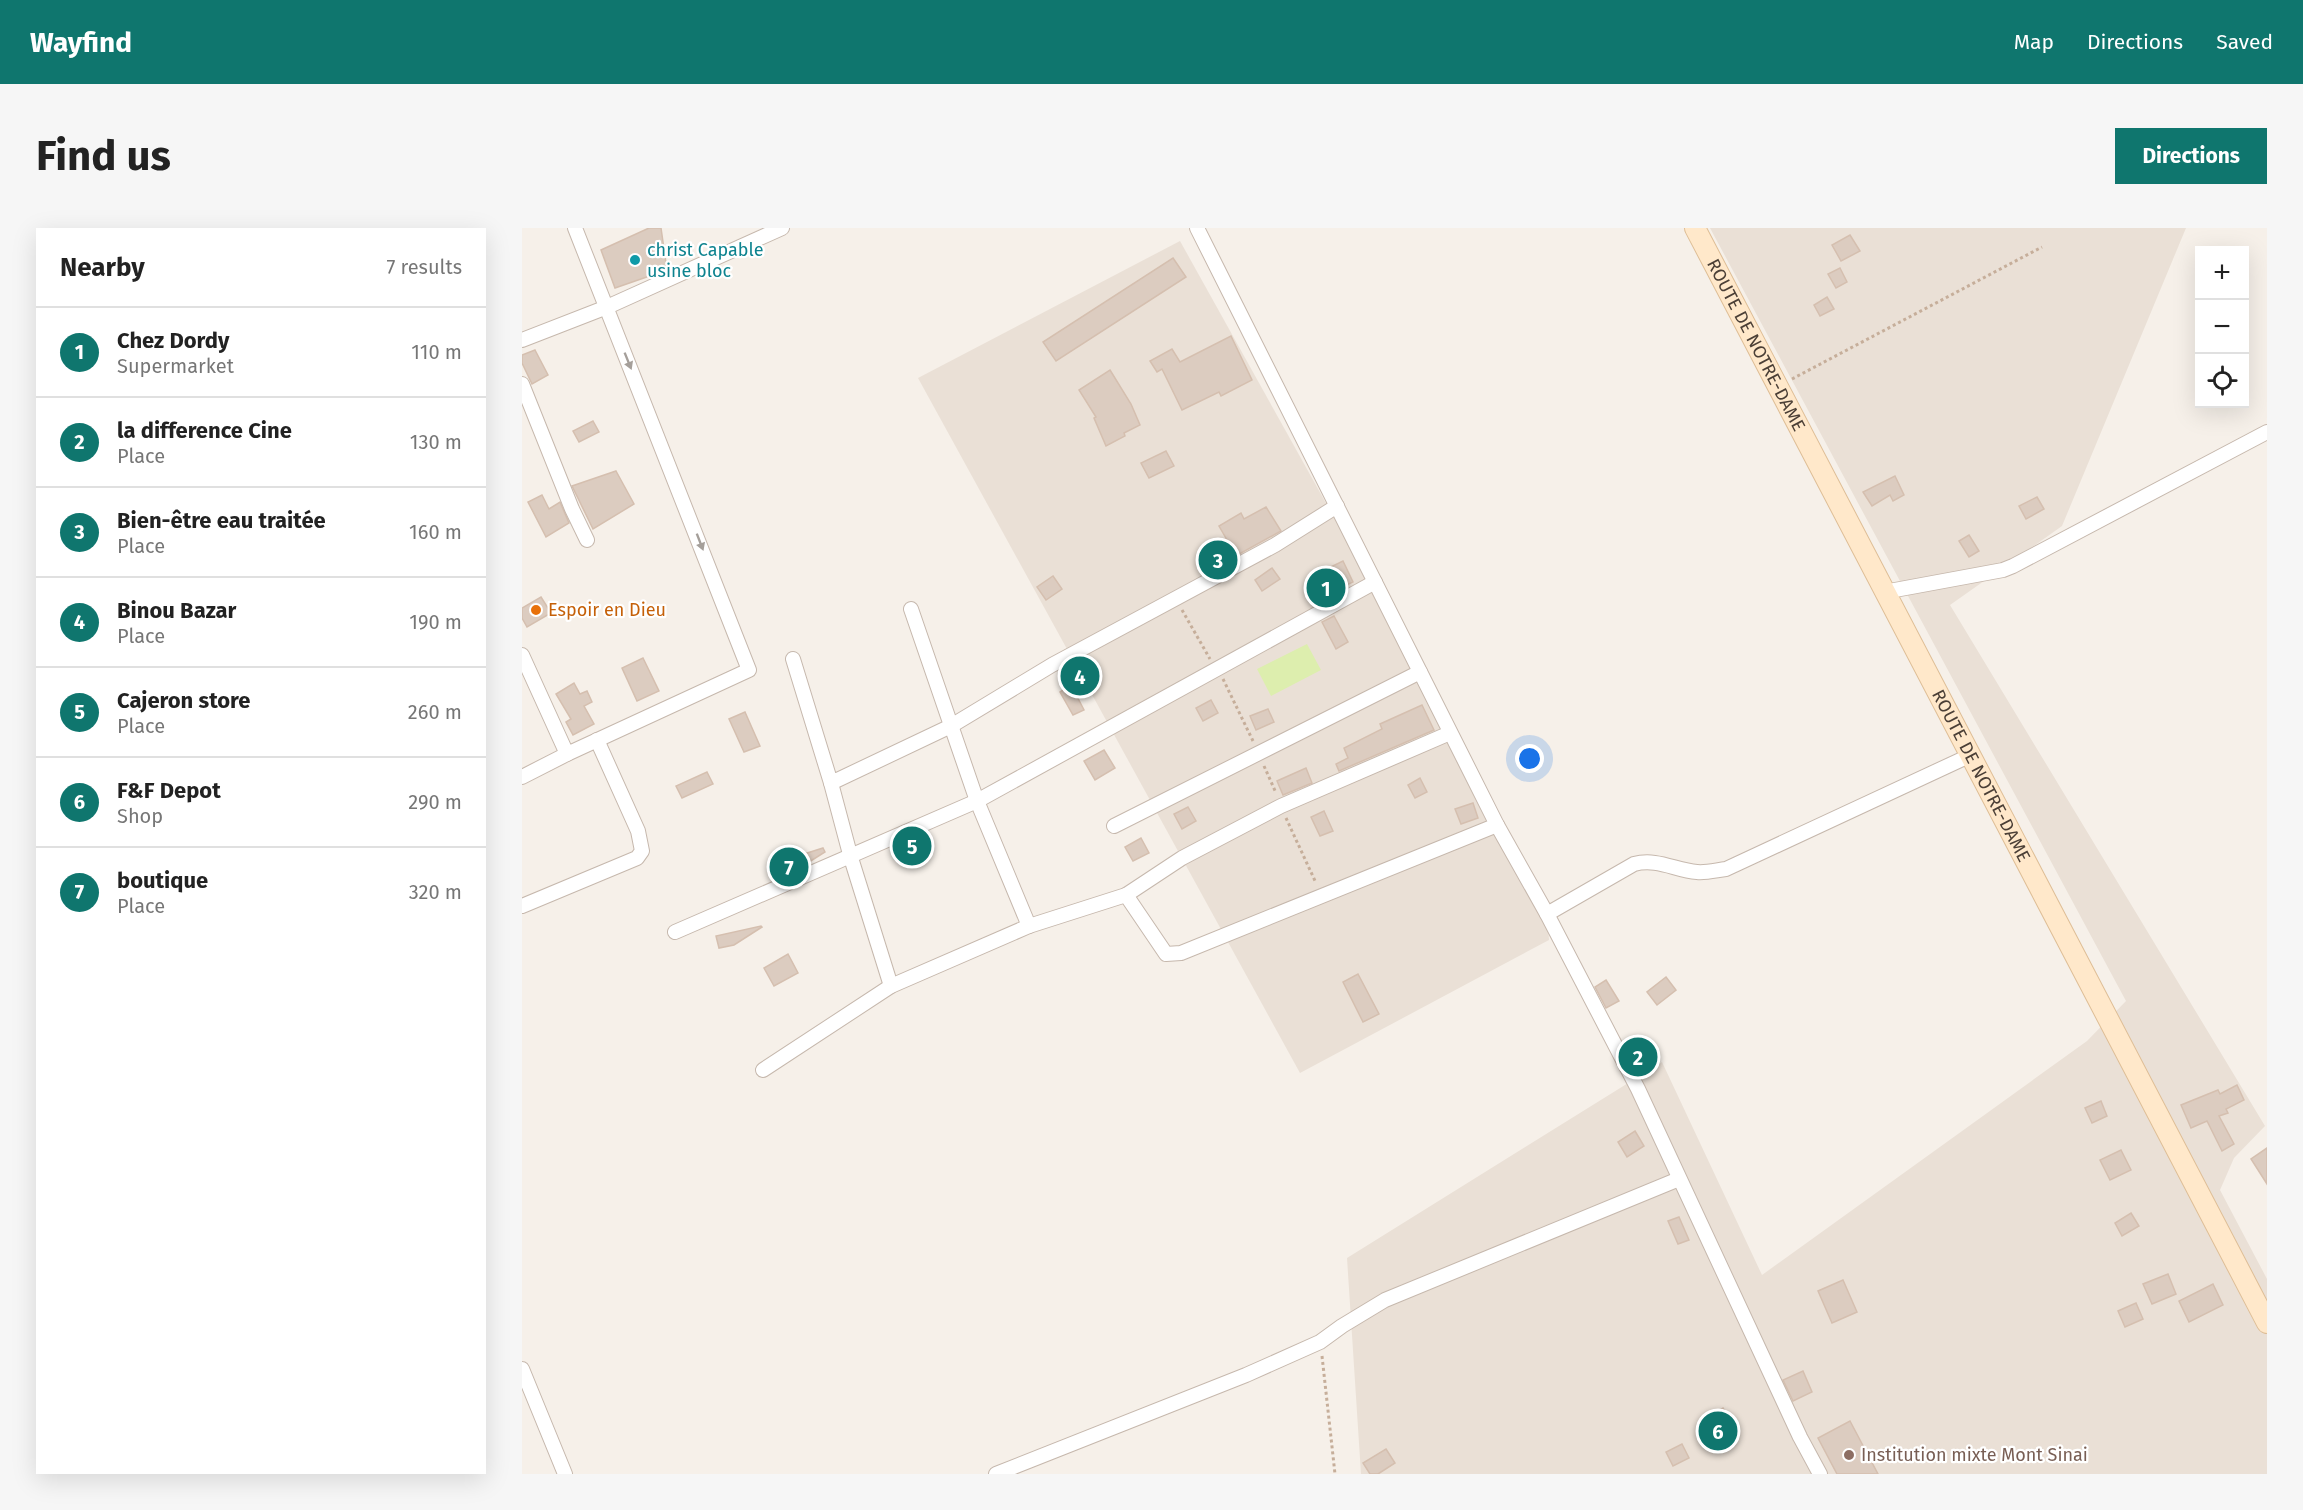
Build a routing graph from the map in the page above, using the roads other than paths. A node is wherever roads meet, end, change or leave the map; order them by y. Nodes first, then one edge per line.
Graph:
1 (574, 228) edge
2 (782, 228) edge
3 (1197, 228) edge
4 (1695, 228) edge
5 (607, 307) junction
6 (522, 340) edge
7 (522, 384) edge
8 (2267, 432) edge
9 (1337, 506) junction
10 (588, 540) dead end
11 (1375, 582) junction
12 (1884, 592) junction
13 (911, 609) dead end
14 (522, 655) edge
15 (793, 659) dead end
16 (1420, 672) junction
17 (951, 726) junction
18 (1450, 733) junction
19 (597, 740) junction
20 (567, 754) junction
21 (1969, 756) junction
22 (522, 777) edge
23 (831, 783) junction
24 (977, 801) junction
25 (1497, 825) junction
26 (1114, 826) dead end
27 (851, 858) junction
28 (1126, 895) junction
29 (522, 906) edge
30 (1547, 915) junction
31 (1029, 926) junction
32 (675, 933) dead end
33 (891, 986) junction
34 (763, 1070) dead end
35 (1679, 1179) junction
36 (2267, 1323) edge
37 (522, 1369) edge
38 (565, 1474) edge
39 (996, 1474) edge
40 (1820, 1474) edge

1 - 5 street
2 - 5 street
3 - 9 street
4 - 12 street, ROUTE DE NOTRE-DAME
5 - 6 street
5 -> 19 street
7 - 10 street
8 - 12 street
9 - 11 street
9 - 17 street
11 - 16 street
11 - 24 street
12 - 21 street, ROUTE DE NOTRE-DAME
13 - 17 street
14 - 20 street
15 - 23 street
16 - 18 street
16 - 26 street
17 - 23 street
17 - 24 street
18 - 25 street
18 - 28 street
19 - 20 street
19 - 29 street
20 - 22 street
21 - 30 street
21 - 36 street, ROUTE DE NOTRE-DAME
23 - 27 street
24 - 27 street
24 - 31 street
25 - 28 street
25 - 30 street
27 - 32 street
27 - 33 street
28 - 31 street
30 - 35 street
31 - 33 street
33 - 34 street
35 - 39 street
35 - 40 street
37 - 38 street

